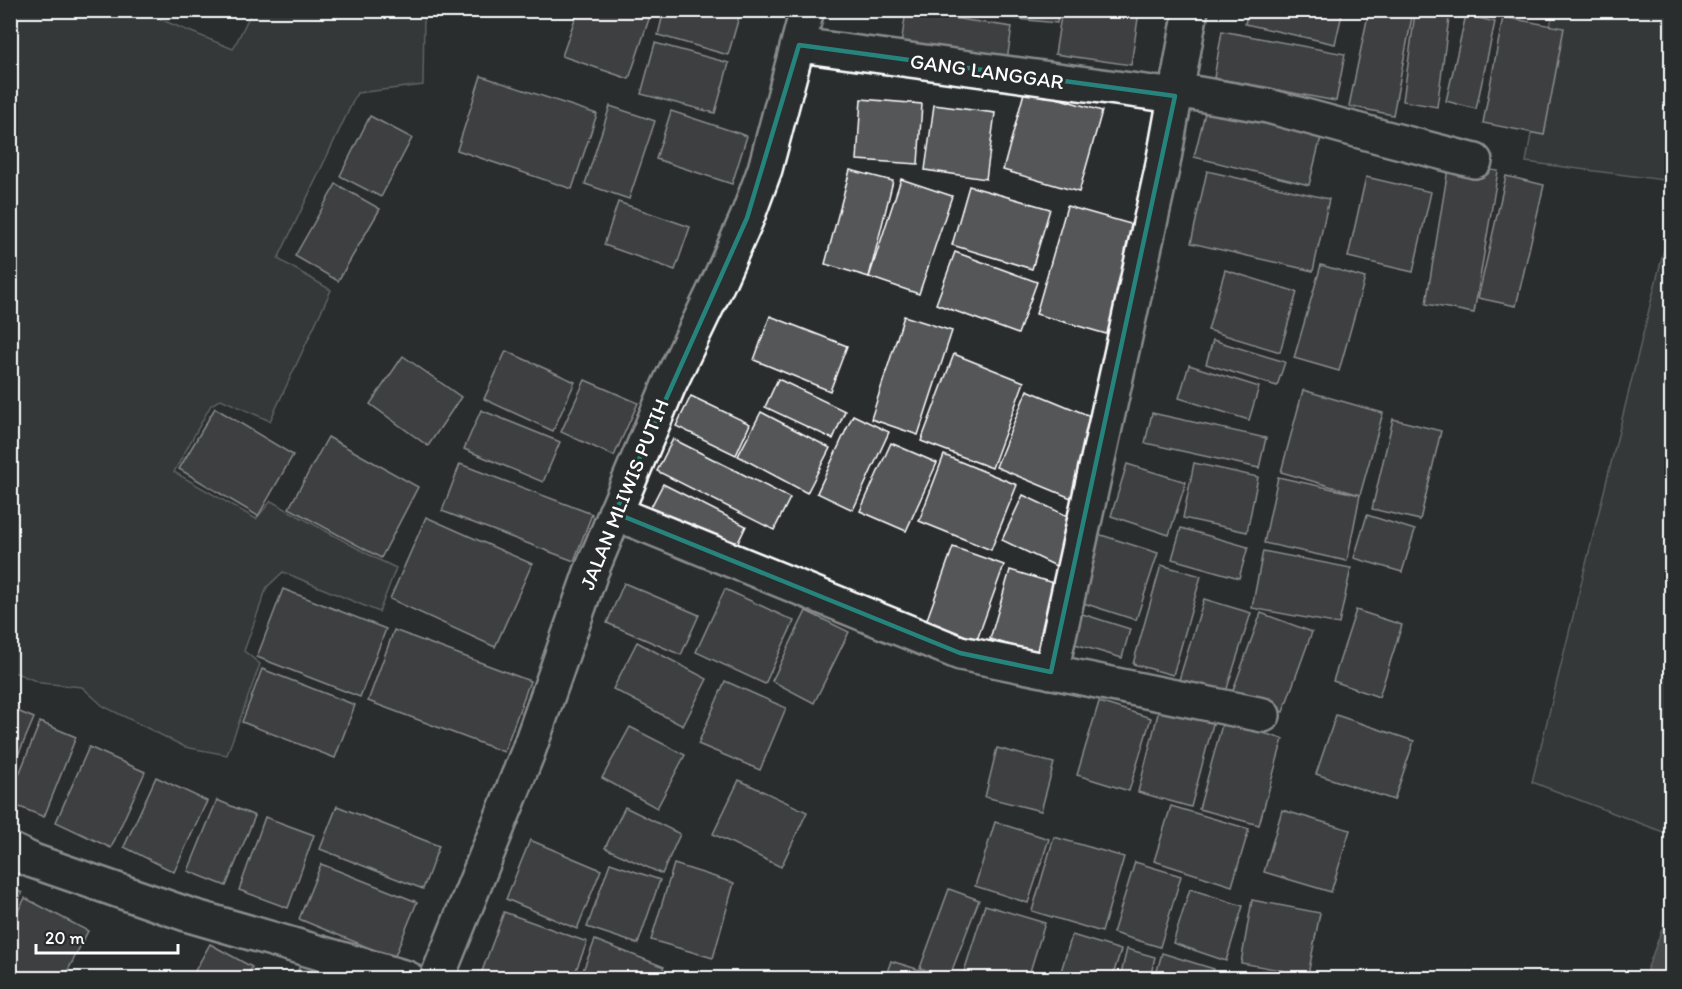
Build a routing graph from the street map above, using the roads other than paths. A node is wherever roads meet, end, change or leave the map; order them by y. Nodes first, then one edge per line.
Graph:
1 (807, 10) edge
2 (1191, 10) edge
3 (799, 45) junction
4 (1176, 93) junction
5 (1475, 160) dead end
6 (615, 513) junction
7 (1051, 672) junction
8 (1263, 716) dead end
9 (10, 850) edge
10 (407, 978) edge
11 (437, 978) edge

1 - 3 street, JALAN MLIWIS PUTIH
2 - 4 street
3 - 4 street, GANG LANGGAR
3 - 6 street, JALAN MLIWIS PUTIH
4 - 5 street, GANG LANGGAR
4 - 7 street
6 - 7 street
6 - 11 street, JALAN MLIWIS PUTIH
7 - 8 street
9 - 10 street

